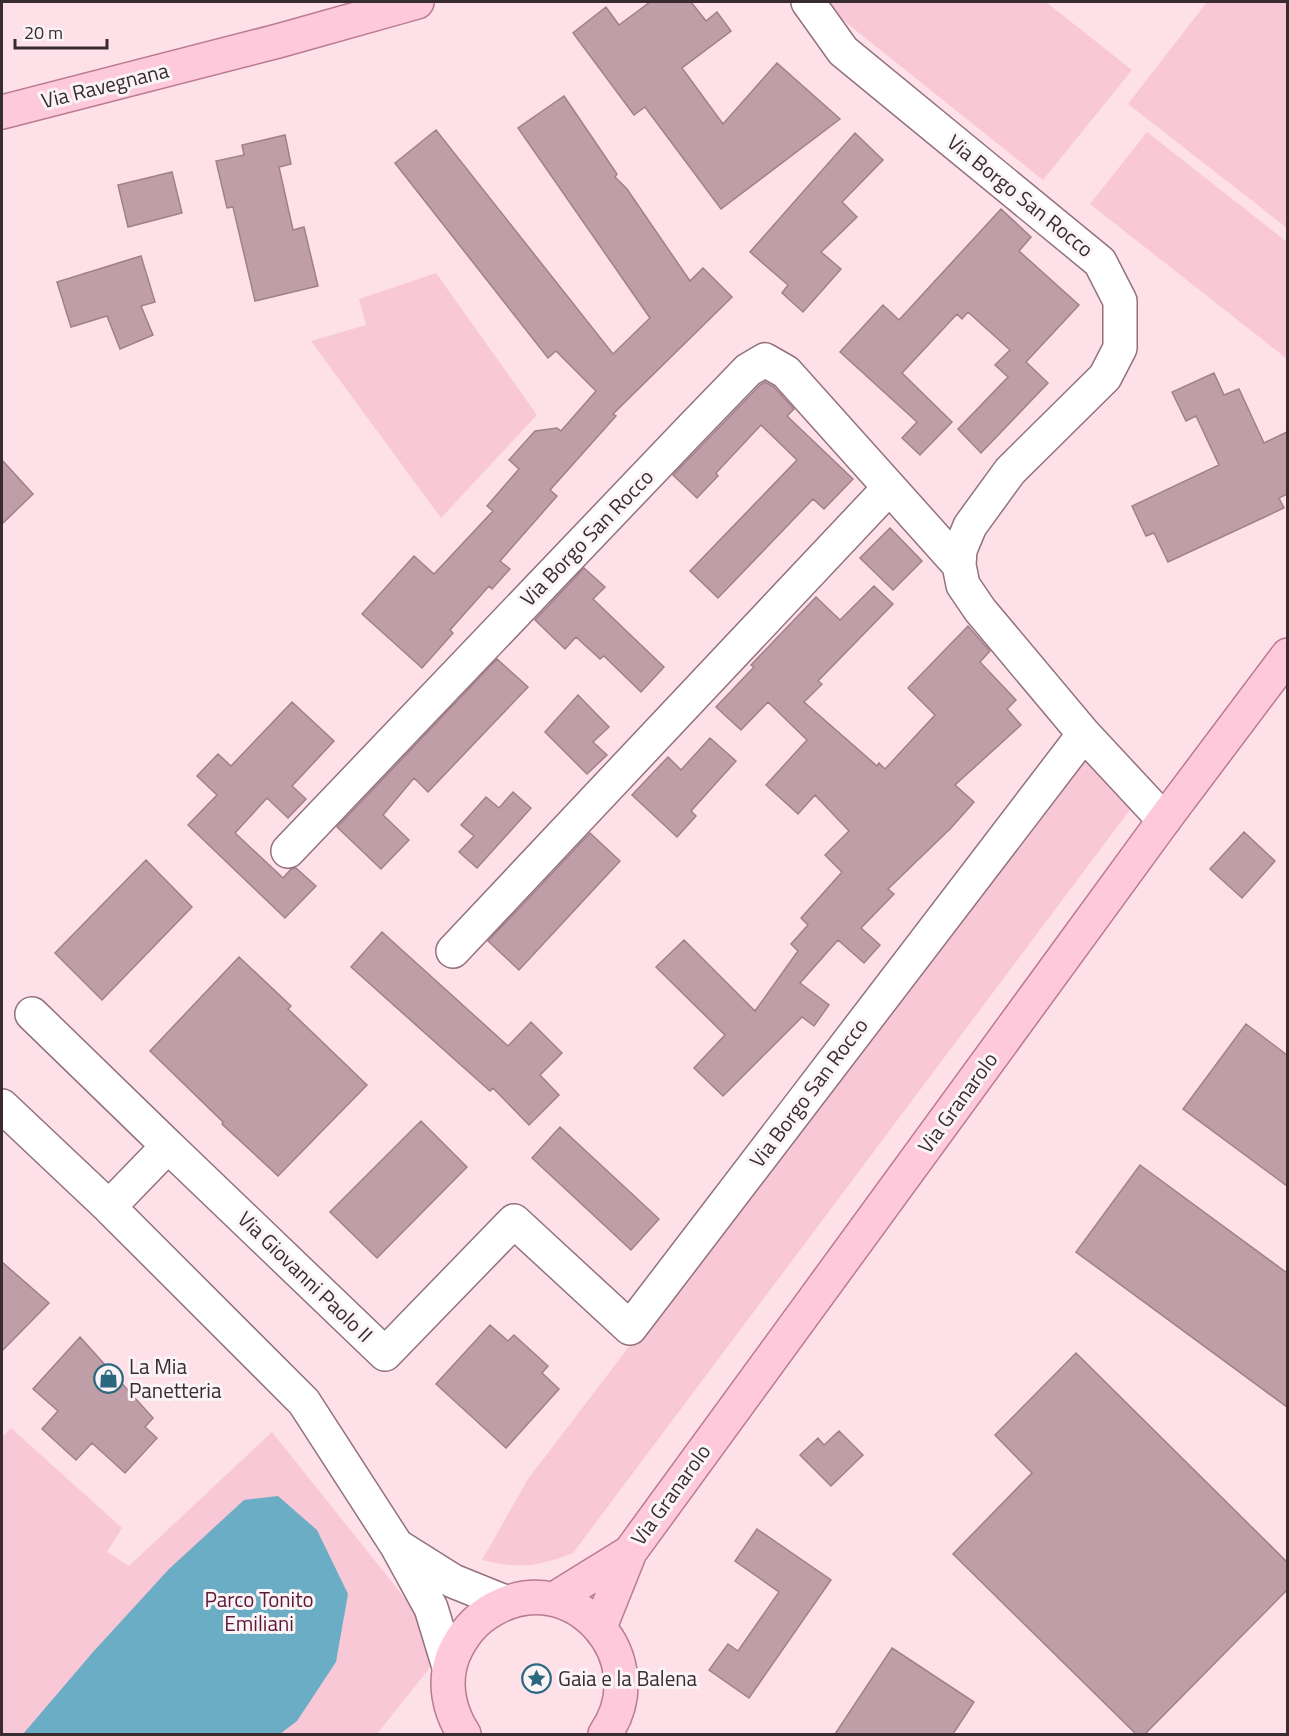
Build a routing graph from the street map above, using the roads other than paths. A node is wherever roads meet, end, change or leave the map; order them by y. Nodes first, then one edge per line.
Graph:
1 (417, 2) edge
2 (808, 2) edge
3 (2, 112) edge
4 (889, 488) junction
5 (959, 565) junction
6 (1287, 655) edge
7 (1084, 734) junction
8 (1164, 820) junction
9 (288, 851) dead end
10 (453, 951) dead end
11 (32, 1014) dead end
12 (2, 1106) edge
13 (168, 1146) junction
14 (109, 1207) junction
15 (514, 1221) joint
16 (397, 1546) junction
17 (630, 1552) junction
18 (554, 1599) junction
19 (505, 1602) junction
20 (600, 1627) junction
21 (449, 1667) junction
22 (463, 1734) edge
23 (605, 1734) edge

1 - 3 main road, Via Ravegnana
2 - 5 street, Via Borgo San Rocco
4 - 5 street, Via Borgo San Rocco
4 - 9 street, Via Borgo San Rocco
4 - 10 street
5 - 7 street, Via Borgo San Rocco
6 - 8 main road, Via Granarolo
7 - 8 street, Via Borgo San Rocco
7 - 15 street, Via Borgo San Rocco
8 - 17 main road, Via Granarolo
11 - 13 street, Via Giovanni Paolo II
12 - 14 street
13 - 14 street
13 - 15 street, Via Giovanni Paolo II
14 - 16 street
16 - 19 street
16 - 21 street
17 - 18 main road
17 - 20 main road
18 - 19 main road
18 - 20 main road
19 - 21 main road
20 - 23 main road
21 - 22 main road

